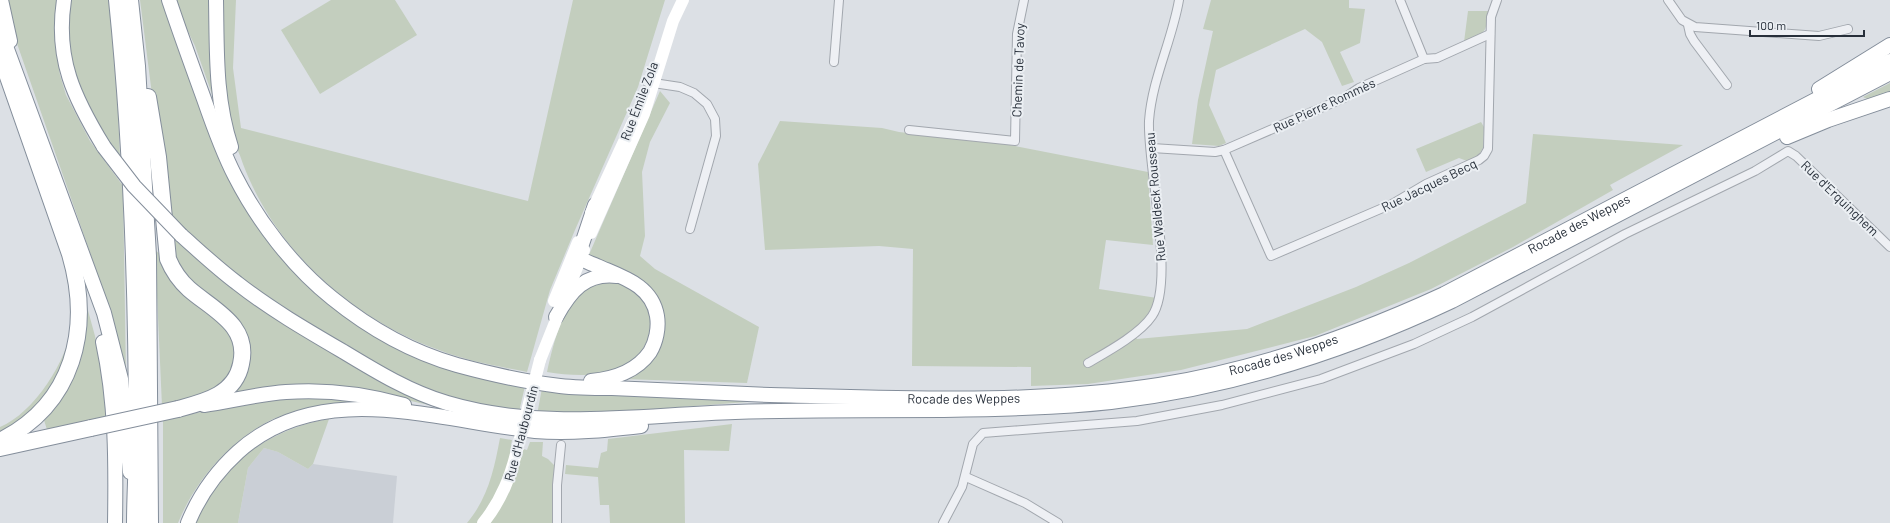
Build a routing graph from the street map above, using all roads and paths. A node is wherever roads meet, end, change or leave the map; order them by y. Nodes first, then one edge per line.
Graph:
1 (0, 0) edge
2 (64, 0) edge
3 (117, 0) edge
4 (130, 0) edge
5 (136, 0) edge
6 (169, 0) edge
7 (216, 0) edge
8 (676, 0) edge
9 (683, 0) edge
10 (839, 0) edge
11 (1024, 0) edge
12 (1179, 0) edge
13 (1400, 0) edge
14 (1497, 0) edge
15 (1668, 0) edge
16 (1688, 25) junction
17 (1848, 29) dead end
18 (0, 30) edge
19 (1490, 34) junction
20 (1890, 44) edge
21 (0, 54) edge
22 (1424, 59) junction
23 (1890, 61) edge
24 (834, 62) dead end
25 (1890, 73) edge
26 (651, 83) junction
27 (1727, 85) dead end
28 (21, 86) junction
29 (1890, 99) edge
30 (909, 130) dead end
31 (1152, 148) junction
32 (1224, 150) junction
33 (1719, 150) junction
34 (1696, 175) junction
35 (599, 202) junction
36 (66, 213) junction
37 (690, 229) dead end
38 (278, 240) junction
39 (1890, 247) edge
40 (580, 258) junction
41 (627, 279) junction
42 (556, 317) junction
43 (540, 360) junction
44 (1088, 363) dead end
45 (525, 380) junction
46 (178, 410) junction
47 (788, 412) junction
48 (465, 421) junction
49 (150, 423) junction
50 (0, 441) edge
51 (561, 445) dead end
52 (0, 448) edge
53 (966, 476) junction
54 (116, 499) junction
55 (135, 506) junction
56 (111, 523) edge
57 (115, 523) edge
58 (135, 523) edge
59 (150, 523) edge
60 (156, 523) edge
61 (188, 523) edge
62 (483, 523) edge
63 (557, 523) edge
64 (943, 523) edge
65 (1058, 523) edge

1 - 28 highway
2 - 47 highway, bridge
3 - 55 highway
4 - 49 highway
5 - 46 highway
6 - 38 highway
7 - 38 highway
8 - 26 main road, Rue Émile Zola
9 - 26 main road
10 - 24 street
11 - 30 street, Chemin de Tavoy
12 - 31 street, Rue Waldeck Rousseau
13 - 22 street
14 - 19 street, Rue Jacques Becq
15 - 16 street
16 - 17 street
16 - 27 street
18 - 28 highway
19 - 22 street, Rue Pierre Rommès
19 - 32 street, Rue Jacques Becq
20 - 33 highway
21 - 50 highway
22 - 32 street, Rue Pierre Rommès
23 - 33 highway, Rocade des Weppes
25 - 34 highway, Rocade des Weppes
26 - 35 main road, Rue Émile Zola
26 - 37 street
28 - 36 highway
29 - 34 highway
31 - 32 street, Rue Pierre Rommès
31 - 44 street, Rue Waldeck Rousseau
33 - 45 highway, Rocade des Weppes
34 - 47 highway, Rocade des Weppes
35 - 40 highway
35 - 43 main road, Rue d'Haubourdin
36 - 54 highway
36 - 55 highway
38 - 45 highway
39 - 53 street, Rue d'Erquinghem
40 - 41 highway
40 - 42 main road, Rue d'Haubourdin
41 - 42 highway
41 - 45 highway
42 - 43 main road, Rue d'Haubourdin
43 - 62 main road, Rue d'Haubourdin, bridge
46 - 48 highway
46 - 52 highway, bridge
47 - 48 highway
48 - 61 highway
49 - 59 highway
49 - 60 highway
51 - 63 street
53 - 64 street
53 - 65 street
54 - 56 highway
54 - 57 highway
55 - 58 highway

